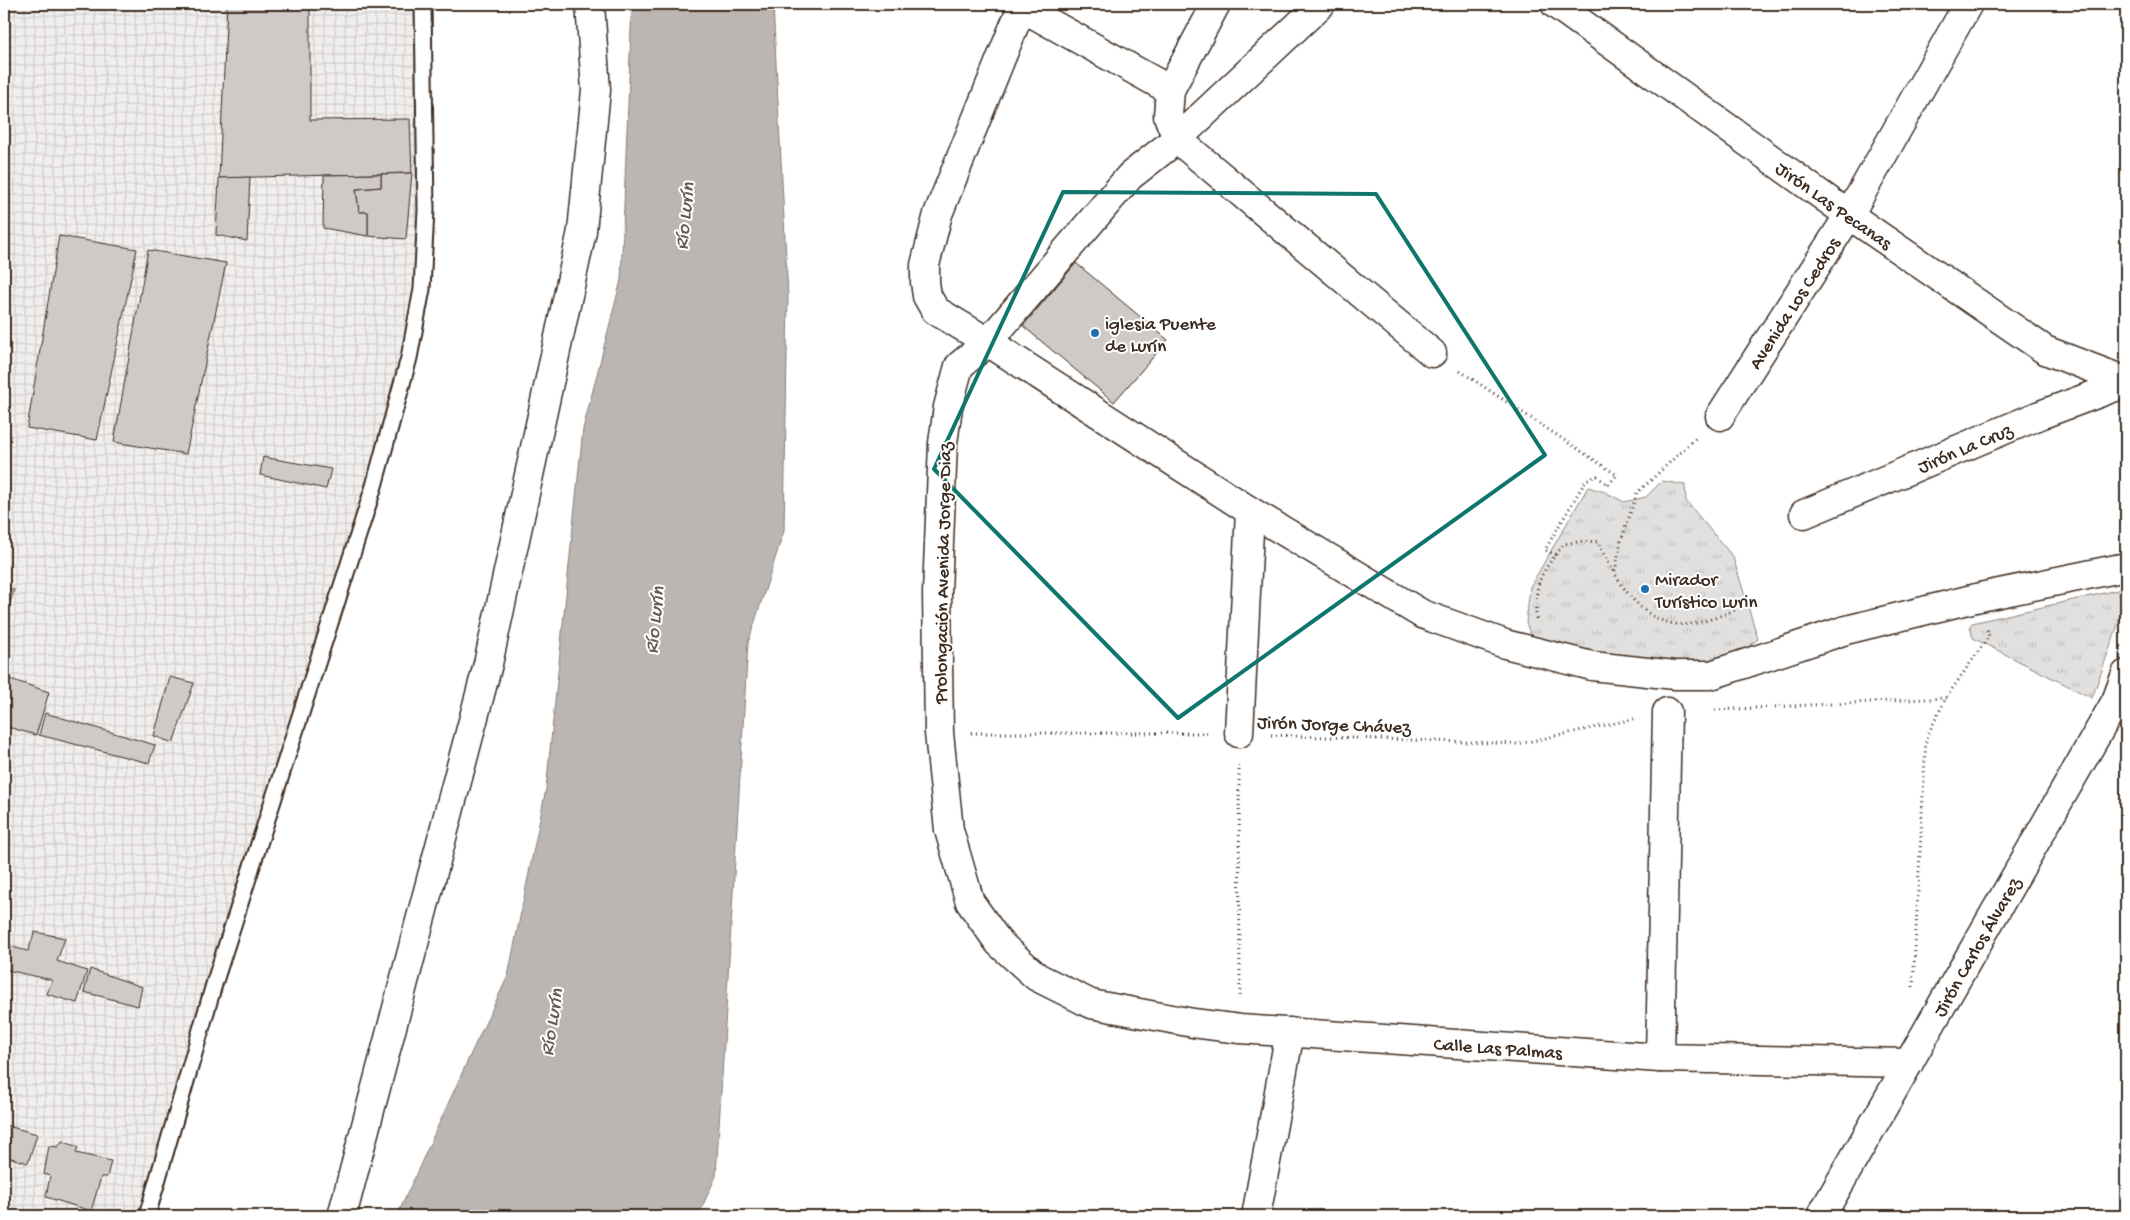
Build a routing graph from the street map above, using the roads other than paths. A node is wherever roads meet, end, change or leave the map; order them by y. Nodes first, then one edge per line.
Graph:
1 (423, 4) edge
2 (590, 4) edge
3 (1216, 4) edge
4 (1322, 4) edge
5 (1555, 4) edge
6 (1968, 4) edge
7 (1022, 5) edge
8 (1170, 90) junction
9 (1177, 139) junction
10 (1849, 215) junction
11 (988, 342) junction
12 (1432, 353) road end
13 (2126, 382) edge
14 (1720, 416) road end
15 (1250, 511) junction
16 (1804, 514) dead end
17 (2126, 567) edge
18 (2126, 674) edge
19 (1667, 712) road end
20 (1239, 734) road end
21 (1091, 1004) joint
22 (1290, 1032) junction
23 (1660, 1058) junction
24 (1909, 1063) junction
25 (147, 1216) edge
26 (342, 1216) edge
27 (1256, 1216) edge
28 (1821, 1216) edge

1 - 25 lane
2 - 26 street
3 - 8 street
4 - 9 street, Prolongación Avenida Jorge Diaz
5 - 10 street, Jirón Las Pecanas
6 - 10 street, Avenida Los Cedros
7 - 8 street
7 - 11 street
8 - 9 street
9 - 11 street, Prolongación Avenida Jorge Diaz
9 - 12 street
10 - 13 street, Jirón Las Pecanas
10 - 14 street, Avenida Los Cedros
11 - 15 street
11 - 21 street, Prolongación Avenida Jorge Diaz
13 - 16 street, Jirón La Cruz
15 - 17 street
15 - 20 street
18 - 24 street, Jirón Carlos Álvarez
19 - 23 street
21 - 22 street, Calle Las Palmas
22 - 23 street, Calle Las Palmas
22 - 27 street
23 - 24 street, Calle Las Palmas
24 - 28 street, Jirón Carlos Álvarez

